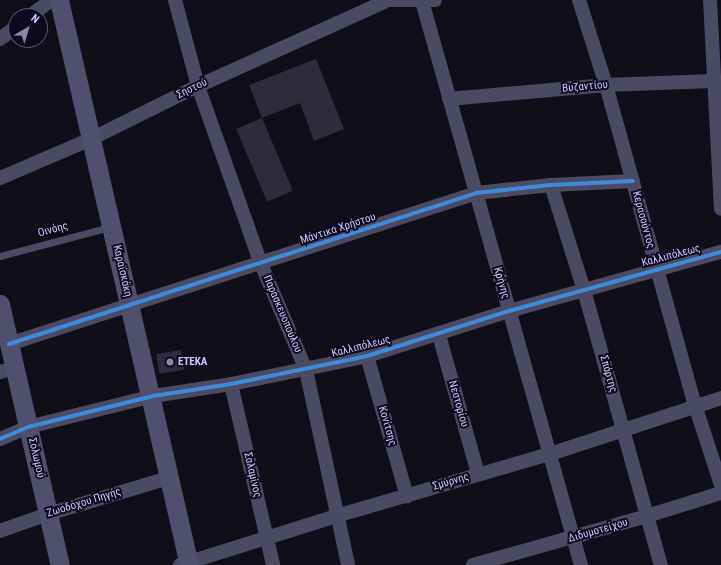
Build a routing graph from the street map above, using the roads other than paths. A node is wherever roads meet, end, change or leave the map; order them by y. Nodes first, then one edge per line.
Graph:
1 (51, 0) edge
2 (59, 0) edge
3 (175, 0) edge
4 (428, 0) edge
5 (579, 0) edge
6 (710, 0) edge
7 (381, 1) edge
8 (40, 8) edge
9 (717, 82) edge
10 (198, 86) junction
11 (606, 86) junction
12 (449, 99) junction
13 (91, 139) junction
14 (0, 178) edge
15 (633, 181) junction
16 (551, 185) junction
17 (476, 193) junction
18 (721, 209) edge
19 (112, 226) junction
20 (721, 252) edge
21 (0, 256) edge
22 (261, 264) junction
23 (656, 268) junction
24 (584, 290) junction
25 (0, 304) edge
26 (130, 306) junction
27 (509, 311) junction
28 (439, 335) junction
29 (9, 344) junction
30 (367, 356) junction
31 (7, 369) edge
32 (306, 370) junction
33 (231, 384) junction
34 (152, 396) junction
35 (721, 398) edge
36 (696, 405) junction
37 (28, 427) junction
38 (624, 430) junction
39 (0, 439) edge
40 (550, 454) junction
41 (478, 474) junction
42 (169, 478) junction
43 (721, 485) edge
44 (721, 493) edge
45 (407, 496) junction
46 (48, 514) junction
47 (336, 516) junction
48 (647, 516) junction
49 (0, 531) edge
50 (266, 537) junction
51 (573, 538) junction
52 (495, 562) edge
53 (186, 564) edge
54 (60, 565) edge
55 (273, 565) edge
56 (348, 565) edge
57 (473, 565) edge
58 (581, 565) edge
59 (661, 565) edge

1 - 8 street
2 - 13 street, Καραϊσκάκη
3 - 10 street, Παρασκευοπούλου
4 - 7 street
4 - 12 street, Κρήνης
5 - 11 street, Κερασούντος
6 - 9 street
7 - 10 street, Σηστού
9 - 11 street, Βυζαντίου
9 - 18 street
10 - 13 street, Σηστού
10 - 22 street, Παρασκευοπούλου
11 - 12 street, Βυζαντίου
11 - 15 street, Κερασούντος
12 - 17 street, Κρήνης
13 - 14 street, Σηστού
13 - 19 street, Καραϊσκάκη
15 - 16 street, Μάντικα Χρήστου
15 - 23 street, Κερασούντος
16 - 17 street, Μάντικα Χρήστου
16 - 24 street, Σπάρτης
17 - 22 street, Μάντικα Χρήστου
17 - 27 street, Κρήνης
19 - 21 lane, Οινόης
19 - 26 street, Καραϊσκάκη
20 - 23 street, Καλλιπόλεως
22 - 26 street, Μάντικα Χρήστου
22 - 32 street, Παρασκευοπούλου
23 - 24 street, Καλλιπόλεως
23 - 36 street, Κερασούντος
24 - 27 street, Καλλιπόλεως
24 - 38 street, Σπάρτης
25 - 29 street, Σολωμού
26 - 29 street, Μάντικα Χρήστου
26 - 34 street, Καραϊσκάκη
27 - 28 street, Καλλιπόλεως
27 - 40 street, Κρήνης
28 - 30 street, Καλλιπόλεως
28 - 41 street, Νεστορίου
29 - 31 street, Σολωμού
30 - 32 street, Καλλιπόλεως
30 - 45 street, Κονίτσης
31 - 37 street, Σολωμού
32 - 33 street, Καλλιπόλεως
32 - 47 street, Παρασκευοπούλου
33 - 34 street, Καλλιπόλεως
33 - 50 street, Σαλαμίνος
34 - 37 street, Καλλιπόλεως
34 - 42 street, Καραϊσκάκη
35 - 36 street, Σμύρνης
36 - 38 street, Σμύρνης
36 - 43 street, Κερασούντος
37 - 39 street, Καλλιπόλεως
37 - 46 street, Σολωμού
38 - 40 street, Σμύρνης
38 - 48 street, Σπάρτης
40 - 41 street, Σμύρνης
40 - 51 street, Κρήνης
41 - 45 street, Σμύρνης
42 - 46 street, Ζωοδόχου Πηγής
42 - 53 street, Καραϊσκάκη
44 - 48 street, Διδυμοτείχου
45 - 47 street, Σμύρνης
46 - 49 street, Ζωοδόχου Πηγής
46 - 54 street, Σολωμού
47 - 50 street, Σμύρνης
47 - 56 street, Παρασκευοπούλου
48 - 51 street, Διδυμοτείχου
48 - 59 street, Σπάρτης
50 - 53 street, Σμύρνης
50 - 55 street, Σαλαμίνος
51 - 52 street, Διδυμοτείχου
51 - 58 street, Κρήνης
52 - 57 street, Διδυμοτείχου

